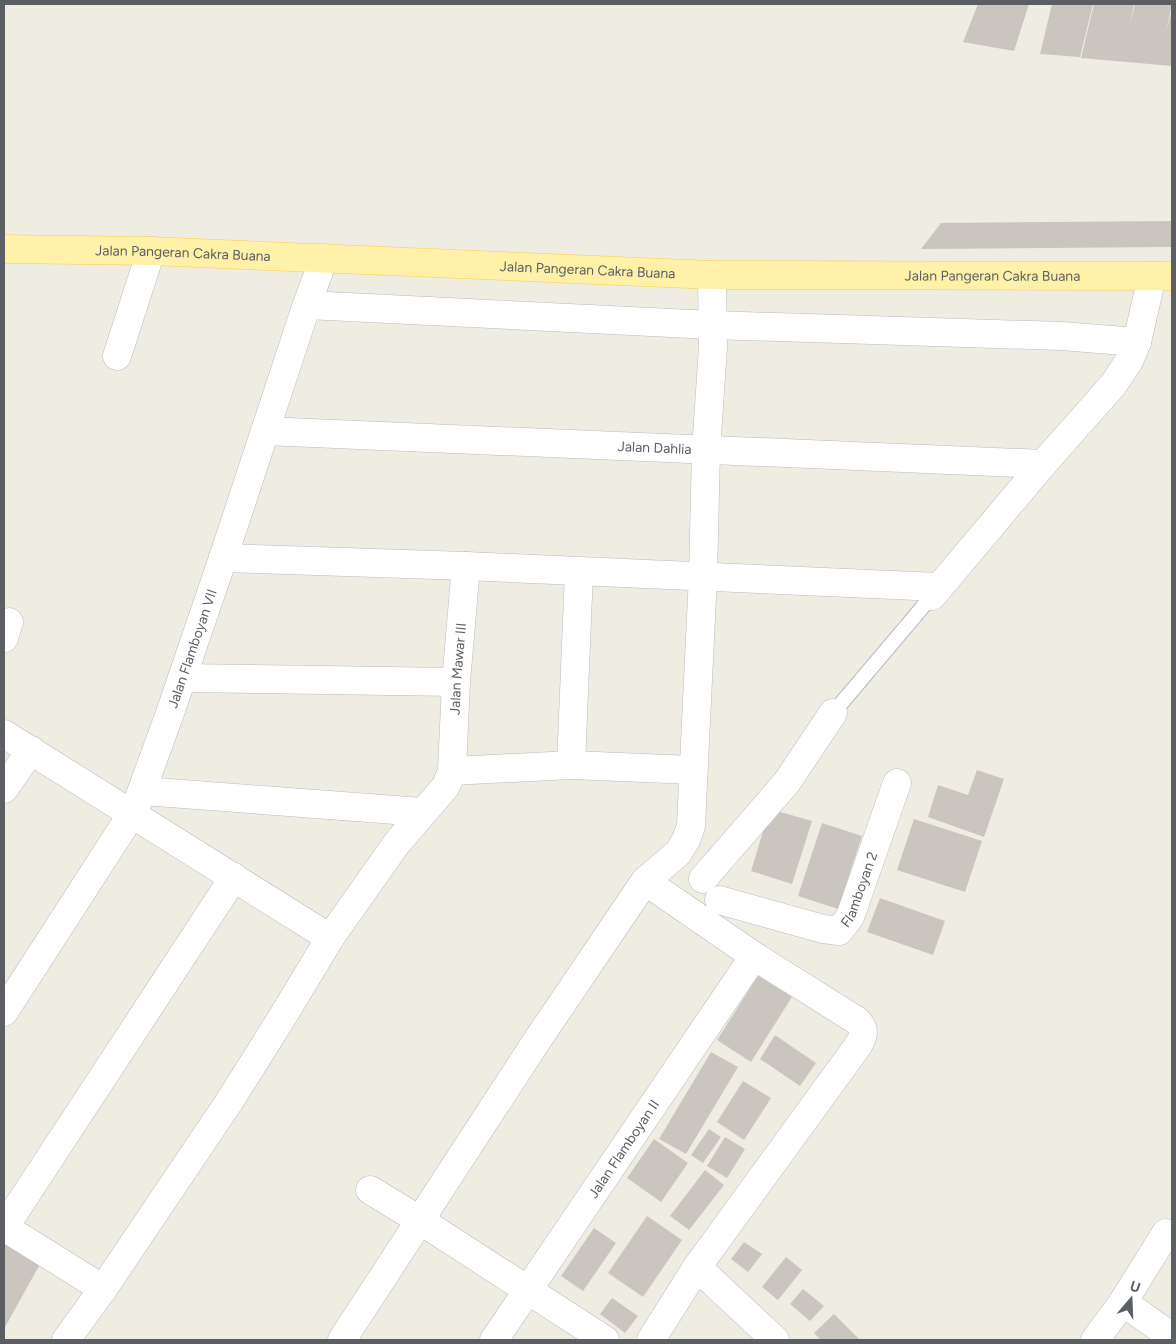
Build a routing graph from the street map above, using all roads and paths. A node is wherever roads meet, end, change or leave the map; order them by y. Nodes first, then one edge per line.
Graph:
1 (4, 249) edge
2 (151, 251) junction
3 (324, 258) junction
4 (712, 275) junction
5 (1162, 276) edge
6 (306, 305) junction
7 (712, 325) junction
8 (1137, 342) junction
9 (117, 356) dead end
10 (265, 432) junction
11 (706, 451) junction
12 (1043, 464) junction
13 (223, 558) junction
14 (466, 566) junction
15 (579, 572) junction
16 (703, 576) junction
17 (935, 592) junction
18 (182, 678) junction
19 (456, 682) junction
20 (832, 713) joint
21 (4, 734) edge
22 (31, 750) junction
23 (571, 765) junction
24 (693, 770) junction
25 (452, 771) junction
26 (896, 783) dead end
27 (4, 789) edge
28 (137, 803) junction
29 (422, 812) junction
30 (678, 853) junction
31 (234, 877) junction
32 (645, 881) junction
33 (711, 890) junction
34 (330, 938) junction
35 (754, 956) junction
36 (4, 1012) edge
37 (370, 1190) dead end
38 (421, 1221) junction
39 (4, 1228) edge
40 (1166, 1232) dead end
41 (697, 1267) junction
42 (103, 1289) junction
43 (526, 1290) junction
44 (1123, 1302) junction
45 (1172, 1337) edge
46 (66, 1340) edge
47 (342, 1340) edge
48 (494, 1340) edge
49 (605, 1340) edge
50 (651, 1340) edge
51 (775, 1340) edge
52 (1095, 1340) edge

1 - 2 main road, Jalan Pangeran Cakra Buana
2 - 3 main road, Jalan Pangeran Cakra Buana
2 - 9 street
3 - 4 main road, Jalan Pangeran Cakra Buana
3 - 6 street, Jalan Flamboyan VII
4 - 5 main road, Jalan Pangeran Cakra Buana
4 - 7 street
5 - 8 street
6 - 7 street
6 - 10 street, Jalan Flamboyan VII
7 - 8 street
7 - 11 street
8 - 12 street
10 - 11 street, Jalan Dahlia
10 - 13 street, Jalan Flamboyan VII
11 - 12 street, Jalan Dahlia
11 - 16 street
12 - 17 street
13 - 14 street
13 - 18 street, Jalan Flamboyan VII
14 - 15 street
14 - 19 street, Jalan Mawar III
15 - 16 street
15 - 23 street
16 - 17 street
16 - 24 street
17 - 20 lane
18 - 19 street
18 - 28 street, Jalan Flamboyan VII
19 - 25 street, Jalan Mawar III
20 - 33 street
21 - 22 street
22 - 27 street
22 - 28 street
23 - 24 street
23 - 25 street
24 - 30 street
25 - 29 street
26 - 33 street, Flamboyan 2
28 - 29 street
28 - 31 street
28 - 36 street, Jalan Flamboyan VII
29 - 34 street
30 - 32 street
30 - 33 street
31 - 34 street
31 - 39 street
32 - 35 street
32 - 38 street
33 - 35 street
34 - 42 street
35 - 41 street
35 - 43 street, Jalan Flamboyan II
37 - 38 street
38 - 43 street
38 - 47 street
39 - 42 street
40 - 44 street
41 - 50 street
41 - 51 street
42 - 46 street
43 - 48 street, Jalan Flamboyan II
43 - 49 street
44 - 45 street
44 - 52 street

